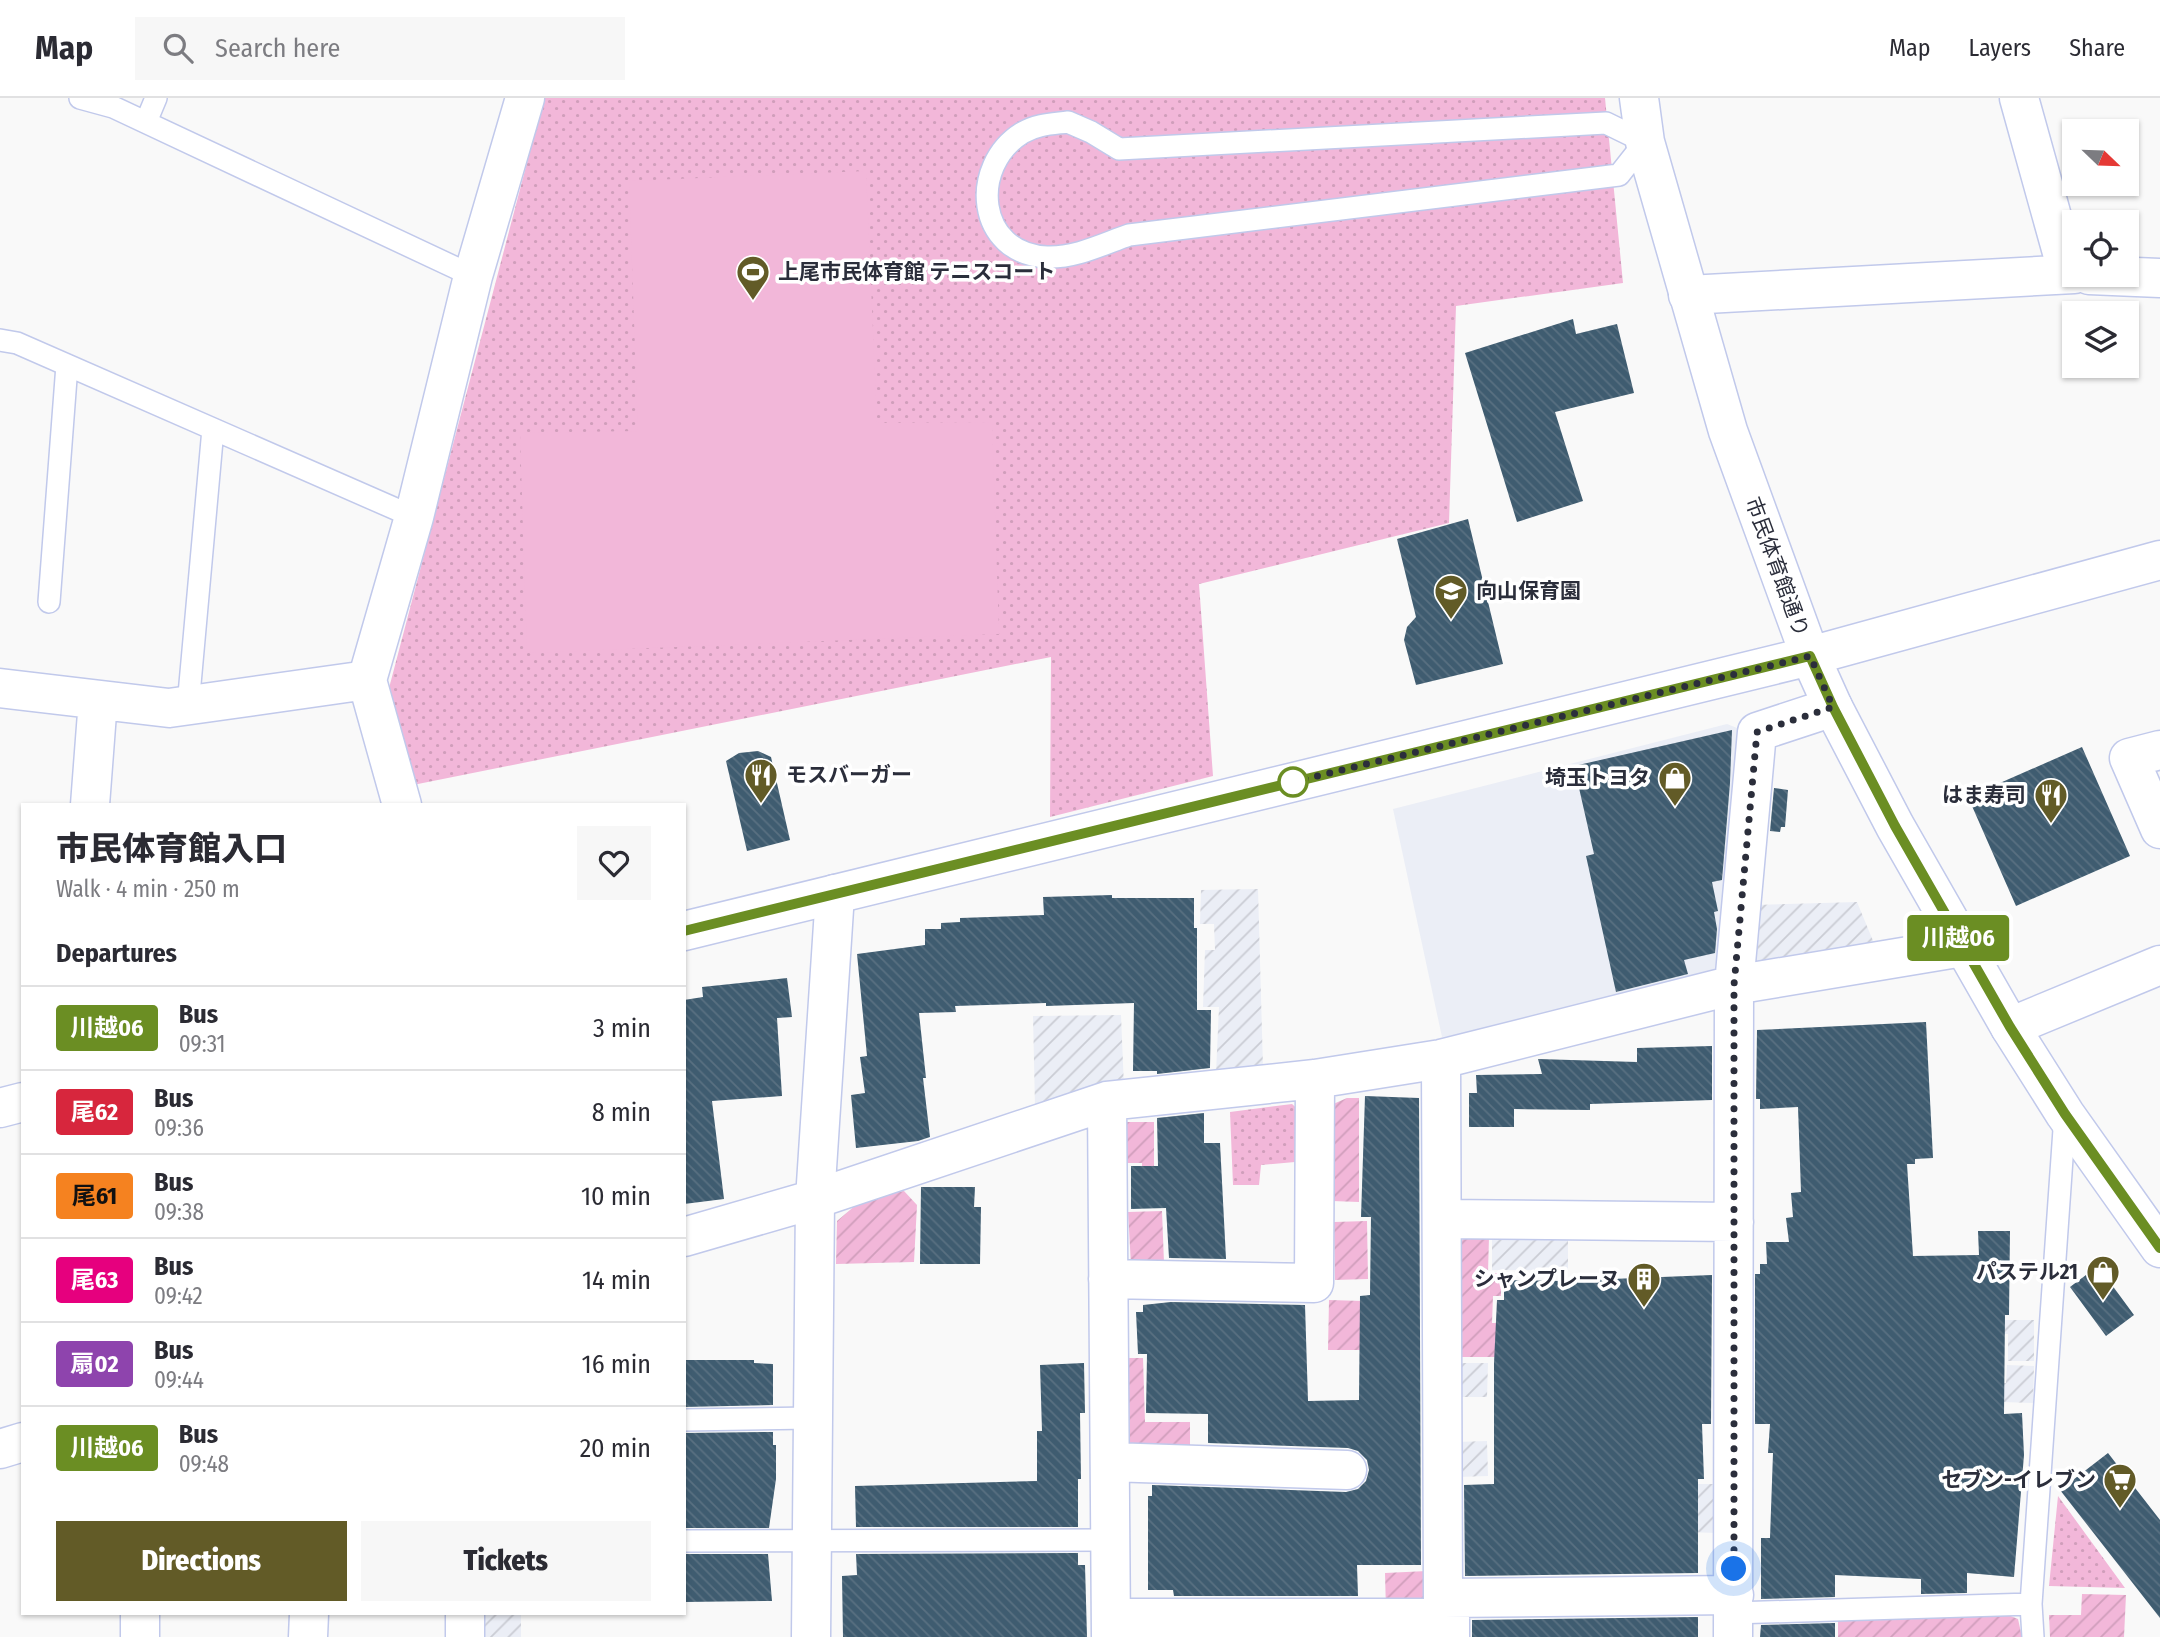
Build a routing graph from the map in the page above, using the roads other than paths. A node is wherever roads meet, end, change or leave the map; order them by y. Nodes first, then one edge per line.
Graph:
1 (80, 98) edge
2 (156, 98) edge
3 (525, 98) edge
4 (1639, 98) edge
5 (2019, 98) edge
6 (146, 122) junction
7 (1645, 142) junction
8 (2062, 228) edge
9 (2062, 275) edge
10 (474, 276) junction
11 (2139, 277) edge
12 (2160, 278) edge
13 (1688, 295) junction
14 (0, 340) edge
15 (66, 365) junction
16 (213, 429) junction
17 (414, 517) junction
18 (2160, 560) edge
19 (49, 602) dead end
20 (1810, 656) junction
21 (367, 680) junction
22 (0, 688) edge
23 (97, 700) junction
24 (188, 706) junction
25 (1833, 707) junction
26 (2160, 750) edge
27 (90, 803) edge
28 (401, 803) edge
29 (2160, 829) edge
30 (835, 894) junction
31 (686, 931) edge
32 (1963, 947) junction
33 (2160, 965) edge
34 (1734, 985) junction
35 (2010, 1027) junction
36 (1441, 1059) junction
37 (1315, 1079) junction
38 (1107, 1101) junction
39 (21, 1103) edge
40 (0, 1108) edge
41 (2065, 1114) junction
42 (815, 1199) junction
43 (1442, 1219) junction
44 (1734, 1222) junction
45 (686, 1236) edge
46 (2160, 1248) edge
47 (1108, 1279) junction
48 (811, 1418) junction
49 (686, 1420) edge
50 (21, 1443) edge
51 (0, 1449) edge
52 (1110, 1462) junction
53 (1347, 1470) dead end
54 (1110, 1540) junction
55 (686, 1541) edge
56 (811, 1541) junction
57 (2031, 1604) junction
58 (140, 1615) edge
59 (309, 1615) edge
60 (465, 1615) edge
61 (1734, 1615) edge
62 (1448, 1617) edge
63 (1111, 1628) edge
64 (140, 1637) edge
65 (308, 1637) edge
66 (465, 1637) edge
67 (811, 1637) edge
68 (2033, 1637) edge

1 - 6 lane
2 - 6 lane
3 - 10 street
4 - 7 street, 市民体育館通り
5 - 8 street
6 - 10 lane
7 - 7 lane
7 - 13 street, 市民体育館通り
9 - 13 street
10 - 17 street
11 - 12 street
13 - 20 street, 市民体育館通り
14 - 15 lane
15 - 16 lane
15 - 19 lane
16 - 17 lane
16 - 24 lane
17 - 21 street
18 - 20 street
20 - 25 street, 市民体育館通り
20 - 30 street
21 - 24 street
21 - 28 street
22 - 23 street
23 - 24 street
23 - 27 street
25 - 32 street, 市民体育館通り
25 - 34 street
26 - 29 street
30 - 31 street
30 - 42 street
32 - 34 street
32 - 35 street, 市民体育館通り
33 - 35 street
34 - 36 street
34 - 44 street
35 - 41 street, 市民体育館通り
36 - 37 street
36 - 43 street
37 - 38 street
37 - 47 street
38 - 42 street
38 - 47 street
39 - 40 street
41 - 46 street, 市民体育館通り
41 - 57 lane
42 - 45 street
42 - 48 street
43 - 44 street
43 - 62 street
44 - 61 street
47 - 52 street
48 - 49 lane
48 - 56 street
50 - 51 street
52 - 53 street
52 - 54 street
54 - 56 lane
54 - 63 street
55 - 56 lane
56 - 67 street
57 - 61 lane
57 - 68 lane
58 - 64 street
59 - 65 street
60 - 66 street
61 - 62 street
62 - 63 street

